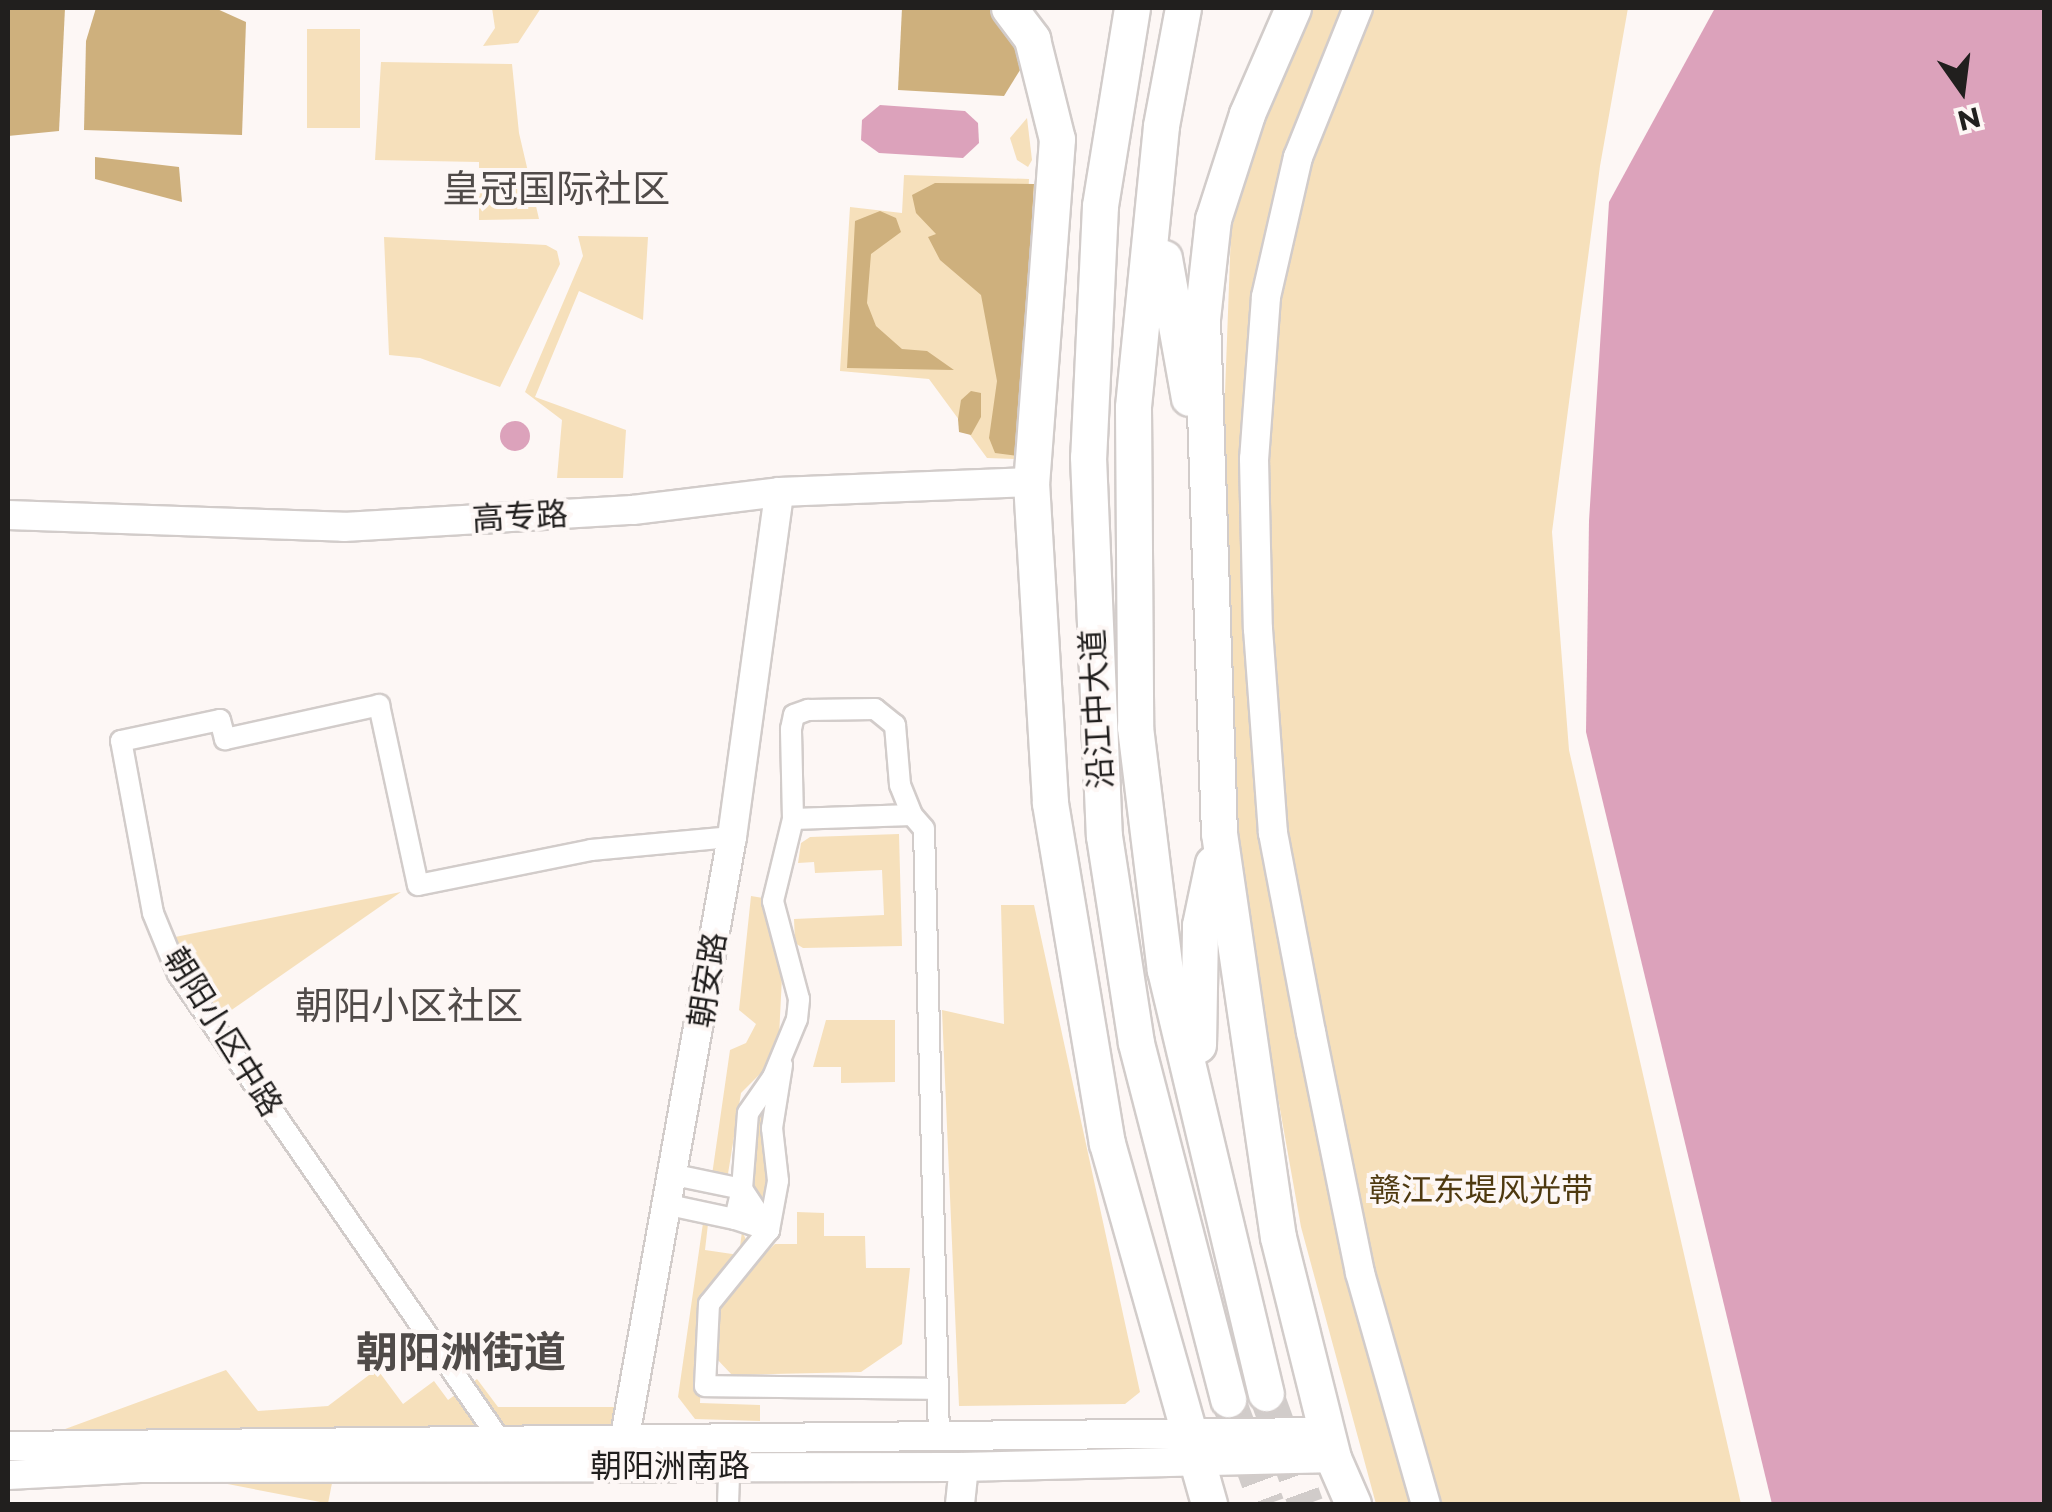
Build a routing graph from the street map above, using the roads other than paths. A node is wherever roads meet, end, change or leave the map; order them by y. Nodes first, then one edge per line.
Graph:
1 (1008, 8) edge
2 (1132, 8) edge
3 (1184, 8) edge
4 (1358, 8) edge
5 (1289, 16) edge
6 (1162, 126) junction
7 (1032, 482) junction
8 (1209, 482) junction
9 (779, 492) junction
10 (8, 515) edge
11 (1092, 655) junction
12 (912, 815) junction
13 (792, 818) junction
14 (1219, 833) junction
15 (732, 837) junction
16 (1075, 951) junction
17 (786, 1048) junction
18 (1206, 1156) junction
19 (675, 1175) junction
20 (742, 1189) junction
21 (670, 1206) junction
22 (735, 1220) junction
23 (769, 1230) junction
24 (938, 1389) junction
25 (1266, 1393) tunnel mouth
26 (1228, 1399) tunnel mouth
27 (939, 1437) junction
28 (500, 1440) junction
29 (1330, 1445) junction
30 (8, 1446) edge
31 (1190, 1449) junction
32 (622, 1452) junction
33 (729, 1466) junction
34 (964, 1467) junction
35 (8, 1475) edge
36 (728, 1504) edge
37 (960, 1504) edge
38 (1209, 1504) edge
39 (1353, 1504) edge
40 (1426, 1504) edge

1 - 7 highway
2 - 11 highway, 沿江中大道
3 - 6 highway, 沿江中大道
4 - 40 street
5 - 8 highway
6 - 8 highway
6 - 18 highway, 沿江中大道
7 - 9 street, 高专路
7 - 16 highway
8 - 14 highway
9 - 10 street, 高专路
9 - 15 street, 朝安路
11 - 16 highway
11 - 26 highway, 沿江中大道
12 - 13 street
12 - 13 street
12 - 24 street
13 - 17 street
14 - 18 highway
14 - 29 highway
15 - 19 street, 朝安路
15 - 28 street, 朝阳小区中路
16 - 31 highway
17 - 20 street
17 - 23 street
18 - 25 highway, 沿江中大道
19 - 20 street
19 - 21 street, 朝安路
20 - 22 street
20 - 23 street
21 - 22 street
21 - 32 street, 朝安路
22 - 23 street
23 - 24 street
24 - 27 street
27 - 31 street, 朝阳洲南路
27 - 32 street, 朝阳洲南路
28 - 30 street, 朝阳洲南路
28 - 32 street, 朝阳洲南路
29 - 31 street, 朝阳洲南路
29 - 39 highway
31 - 34 street, 朝阳洲南路
31 - 38 highway
32 - 33 street, 朝阳洲南路
32 - 35 street, 朝阳洲南路
33 - 34 street, 朝阳洲南路
33 - 36 street
34 - 37 street

